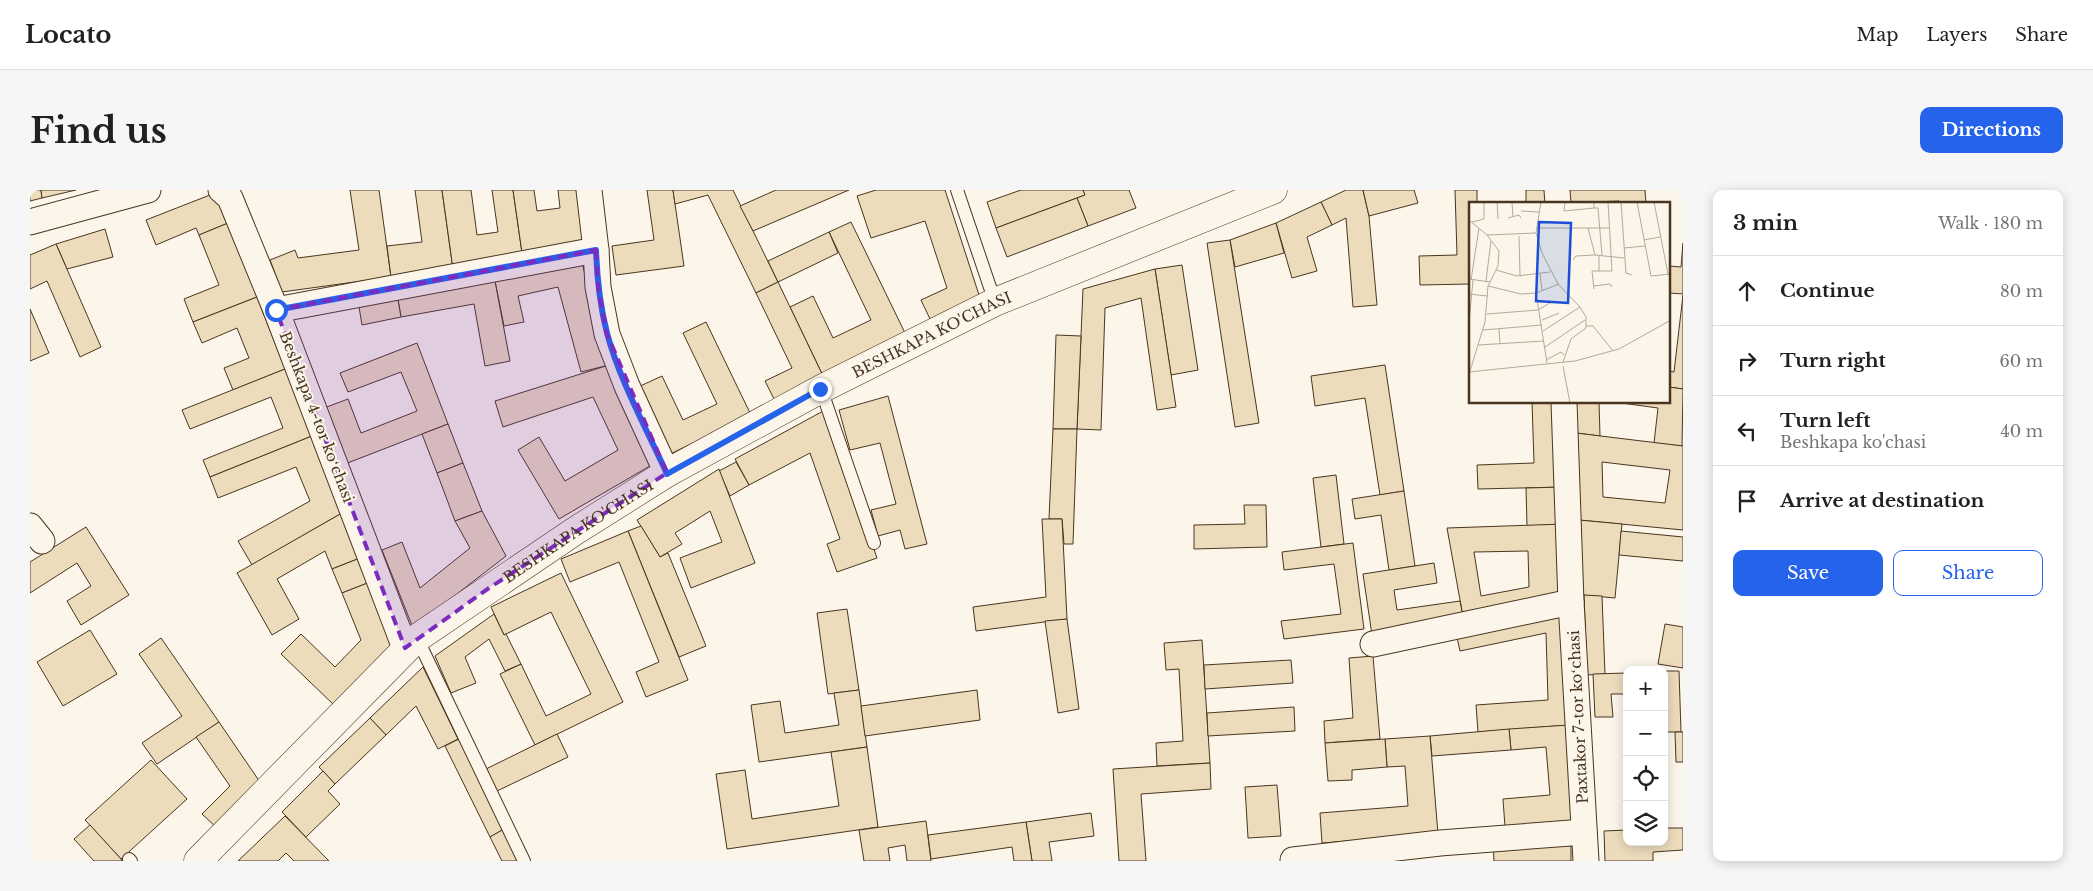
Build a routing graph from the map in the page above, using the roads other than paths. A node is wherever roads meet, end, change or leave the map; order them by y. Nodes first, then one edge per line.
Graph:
1 (148, 190) edge
2 (221, 190) edge
3 (588, 190) edge
4 (957, 190) edge
5 (1273, 190) edge
6 (30, 222) edge
7 (596, 250) junction
8 (995, 302) junction
9 (276, 310) junction
10 (820, 389) junction
11 (1564, 404) edge
12 (667, 474) junction
13 (874, 543) dead end
14 (1571, 602) junction
15 (411, 643) junction
16 (1373, 644) dead end
17 (1584, 832) junction
18 (1292, 860) edge
19 (198, 861) edge
20 (524, 861) edge
21 (1586, 861) edge

1 - 6 street
2 - 9 street, Beshkapa 4-tor koʻchasi
3 - 7 street
4 - 8 lane
5 - 8 street, BESHKAPA KO'CHASI
7 - 9 street
7 - 12 street
8 - 10 street, BESHKAPA KO'CHASI
9 - 15 street, Beshkapa 4-tor koʻchasi
10 - 12 street, BESHKAPA KO'CHASI
10 - 13 lane
11 - 14 street, Paxtakor 7-tor koʻchasi
12 - 15 street, BESHKAPA KO'CHASI
14 - 16 street
14 - 17 street, Paxtakor 7-tor koʻchasi
15 - 19 street, BESHKAPA KO'CHASI
15 - 20 lane
17 - 18 street
17 - 21 street, Paxtakor 7-tor koʻchasi

